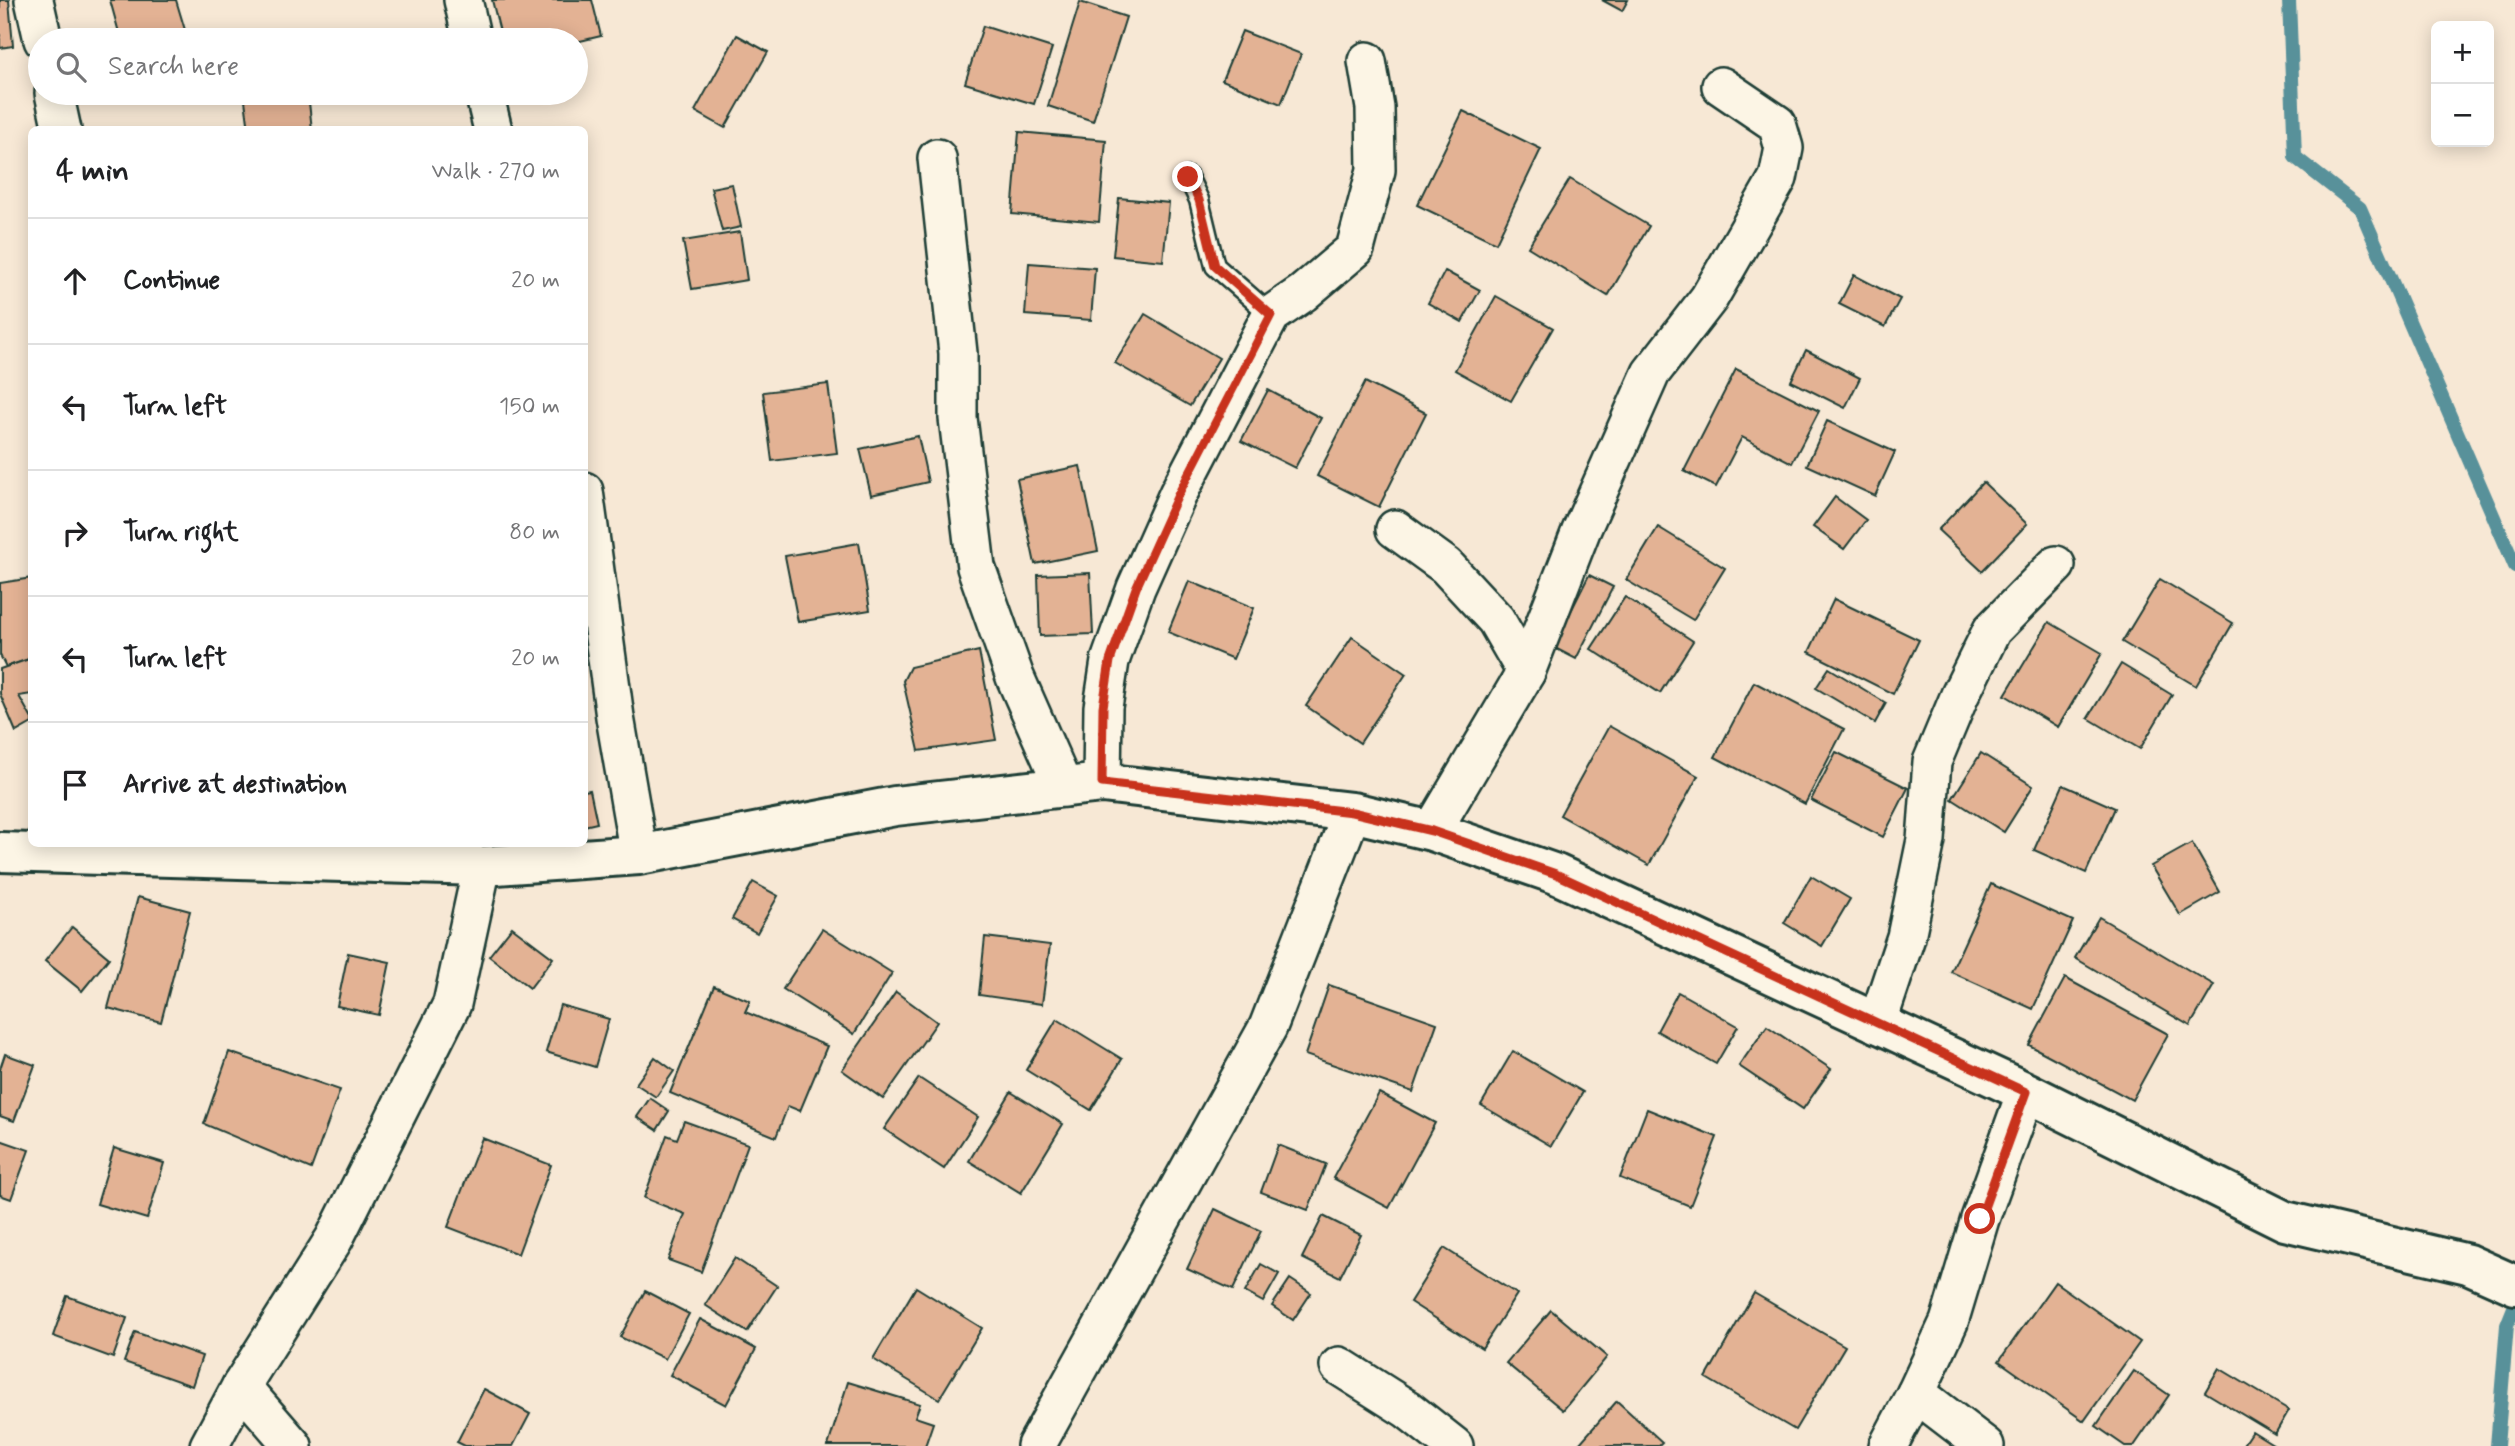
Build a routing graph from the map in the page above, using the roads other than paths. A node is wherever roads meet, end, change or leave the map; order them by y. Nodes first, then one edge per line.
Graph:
1 (34, 0) edge
2 (463, 0) edge
3 (40, 28) edge
4 (469, 28) edge
5 (1367, 61) dead end
6 (1721, 86) dead end
7 (57, 105) edge
8 (487, 105) edge
9 (61, 126) edge
10 (492, 126) edge
11 (937, 158) dead end
12 (1188, 177) dead end
13 (1271, 315) junction
14 (588, 520) edge
15 (1395, 529) dead end
16 (2056, 565) dead end
17 (1525, 672) junction
18 (1102, 783) junction
19 (1064, 788) junction
20 (1352, 812) junction
21 (1432, 831) junction
22 (0, 852) edge
23 (235, 852) edge
24 (639, 855) junction
25 (482, 866) junction
26 (1877, 1024) junction
27 (2026, 1092) junction
28 (2515, 1285) edge
29 (1339, 1366) dead end
30 (241, 1386) junction
31 (1916, 1393) junction
32 (209, 1446) edge
33 (293, 1446) edge
34 (1036, 1446) edge
35 (1454, 1446) edge
36 (1888, 1446) edge
37 (1984, 1446) edge

1 - 3 street
2 - 4 street
5 - 13 street
6 - 17 street
7 - 9 street
8 - 10 street
11 - 19 street
12 - 13 lane
13 - 18 street
14 - 24 street
15 - 17 street
16 - 26 street
17 - 21 street
18 - 19 street
18 - 20 street
19 - 24 street
20 - 21 street
20 - 34 street
21 - 26 street
22 - 23 street
23 - 25 street
24 - 25 street
25 - 30 street
26 - 27 street
27 - 28 street
27 - 31 street
29 - 35 street
30 - 32 street
30 - 33 street
31 - 36 street
31 - 37 street

